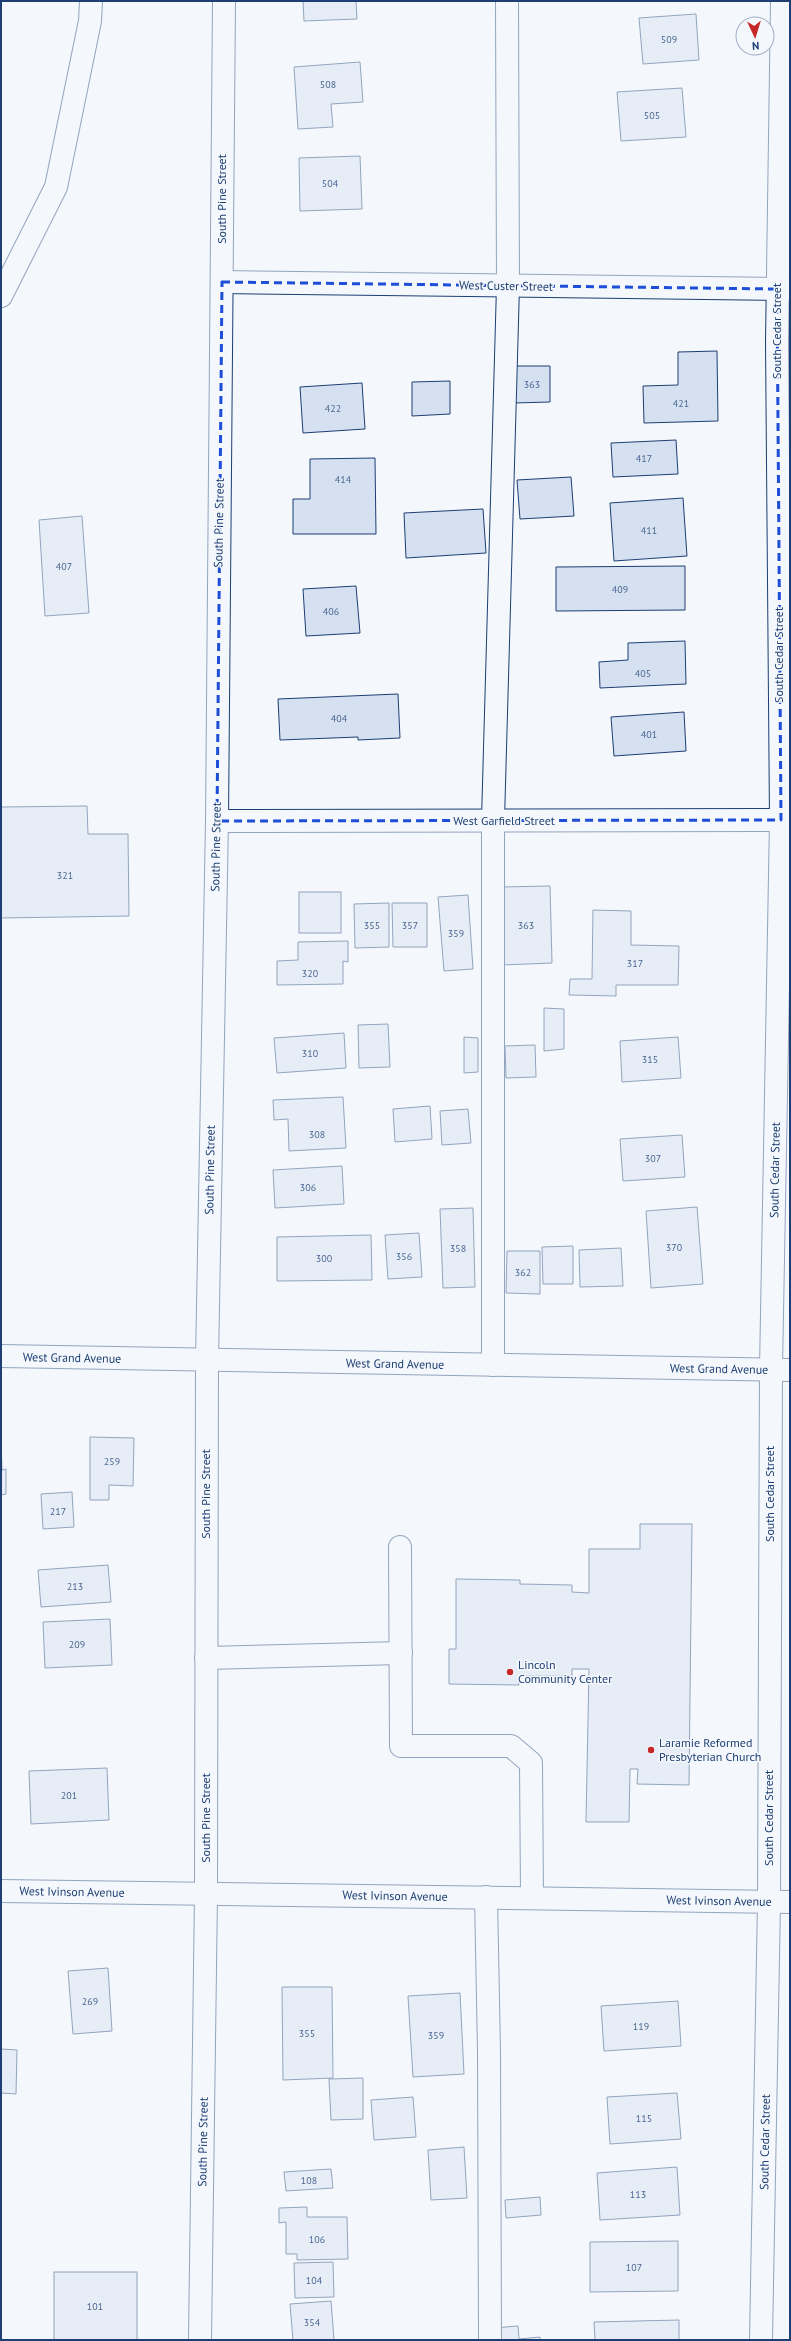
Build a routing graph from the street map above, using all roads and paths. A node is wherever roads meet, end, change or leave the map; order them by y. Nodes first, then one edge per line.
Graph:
1 (91, 1) edge
2 (224, 1) edge
3 (507, 1) edge
4 (782, 1) edge
5 (222, 282) junction
6 (508, 286) junction
7 (783, 289) edge
8 (1, 296) edge
9 (785, 818) edge
10 (493, 820) junction
11 (216, 821) junction
12 (1, 1356) edge
13 (207, 1361) junction
14 (493, 1365) junction
15 (781, 1370) edge
16 (400, 1547) dead end
17 (401, 1653) junction
18 (206, 1658) junction
19 (1, 1891) edge
20 (206, 1894) junction
21 (486, 1897) junction
22 (532, 1898) junction
23 (768, 1902) junction
24 (790, 1902) edge
25 (200, 2340) edge
26 (490, 2340) edge
27 (761, 2340) edge

1 - 8 street
2 - 5 street, South Pine Street
3 - 6 street
4 - 7 street, South Cedar Street
5 - 6 street, West Custer Street
5 - 11 street, South Pine Street
6 - 7 street, West Custer Street
6 - 10 street
7 - 9 street, South Cedar Street
9 - 10 street, West Garfield Street
9 - 15 street, South Cedar Street
10 - 11 street, West Garfield Street
10 - 14 street
11 - 13 street, South Pine Street
12 - 13 street, West Grand Avenue
13 - 14 street, West Grand Avenue
13 - 18 street, South Pine Street
14 - 15 street, West Grand Avenue
15 - 23 street, South Cedar Street
16 - 17 street
17 - 18 street
17 - 22 street
18 - 20 street, South Pine Street
19 - 20 street, West Ivinson Avenue
20 - 21 street, West Ivinson Avenue
20 - 25 street, South Pine Street
21 - 22 street, West Ivinson Avenue
21 - 26 street
22 - 23 street, West Ivinson Avenue
23 - 24 street, West Ivinson Avenue
23 - 27 street, South Cedar Street

